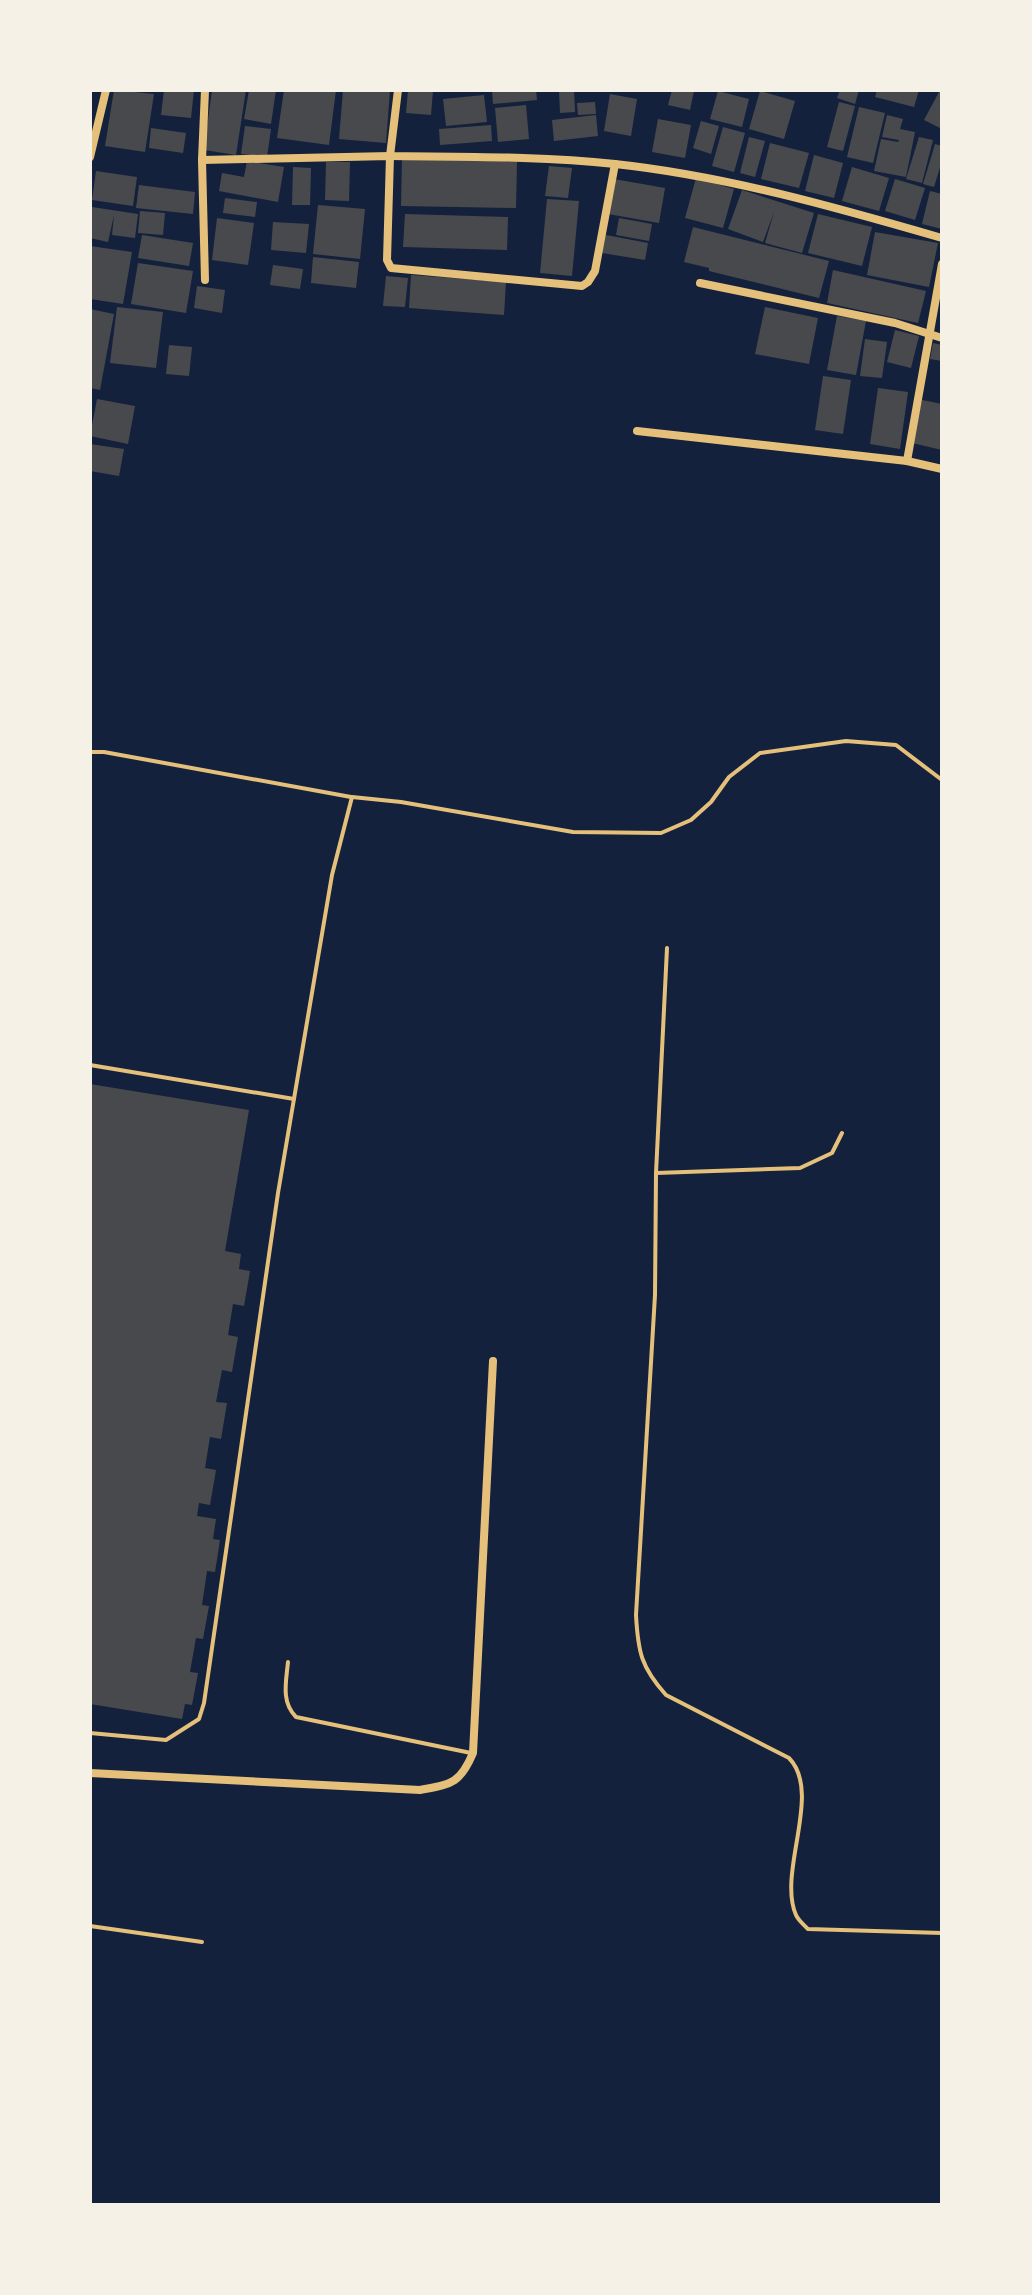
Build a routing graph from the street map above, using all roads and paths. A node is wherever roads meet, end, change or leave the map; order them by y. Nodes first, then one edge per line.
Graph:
1 (106, 90) edge
2 (205, 90) edge
3 (398, 90) edge
4 (390, 156) junction
5 (90, 157) edge
6 (202, 160) junction
7 (615, 164) junction
8 (942, 238) edge
9 (942, 264) edge
10 (205, 280) dead end
11 (700, 283) dead end
12 (929, 335) junction
13 (942, 338) edge
14 (637, 431) dead end
15 (907, 461) junction
16 (942, 469) edge
17 (90, 752) edge
18 (942, 780) edge
19 (352, 797) junction
20 (667, 948) dead end
21 (90, 1065) edge
22 (294, 1099) junction
23 (842, 1133) dead end
24 (656, 1173) junction
25 (493, 1361) dead end
26 (288, 1662) dead end
27 (90, 1733) edge
28 (473, 1753) junction
29 (90, 1773) edge
30 (90, 1926) edge
31 (942, 1933) edge
32 (202, 1942) dead end

1 - 5 street
2 - 6 street
3 - 4 street
4 - 6 street
4 - 7 street
4 - 7 street
6 - 10 street
7 - 8 street
9 - 12 street
11 - 12 street
12 - 13 street
12 - 15 street
14 - 15 street
15 - 16 street
17 - 19 lane
18 - 19 lane
19 - 22 lane
20 - 24 lane
21 - 22 lane
22 - 27 lane
23 - 24 lane
24 - 31 lane
25 - 28 street
26 - 28 lane
28 - 29 street
30 - 32 lane

